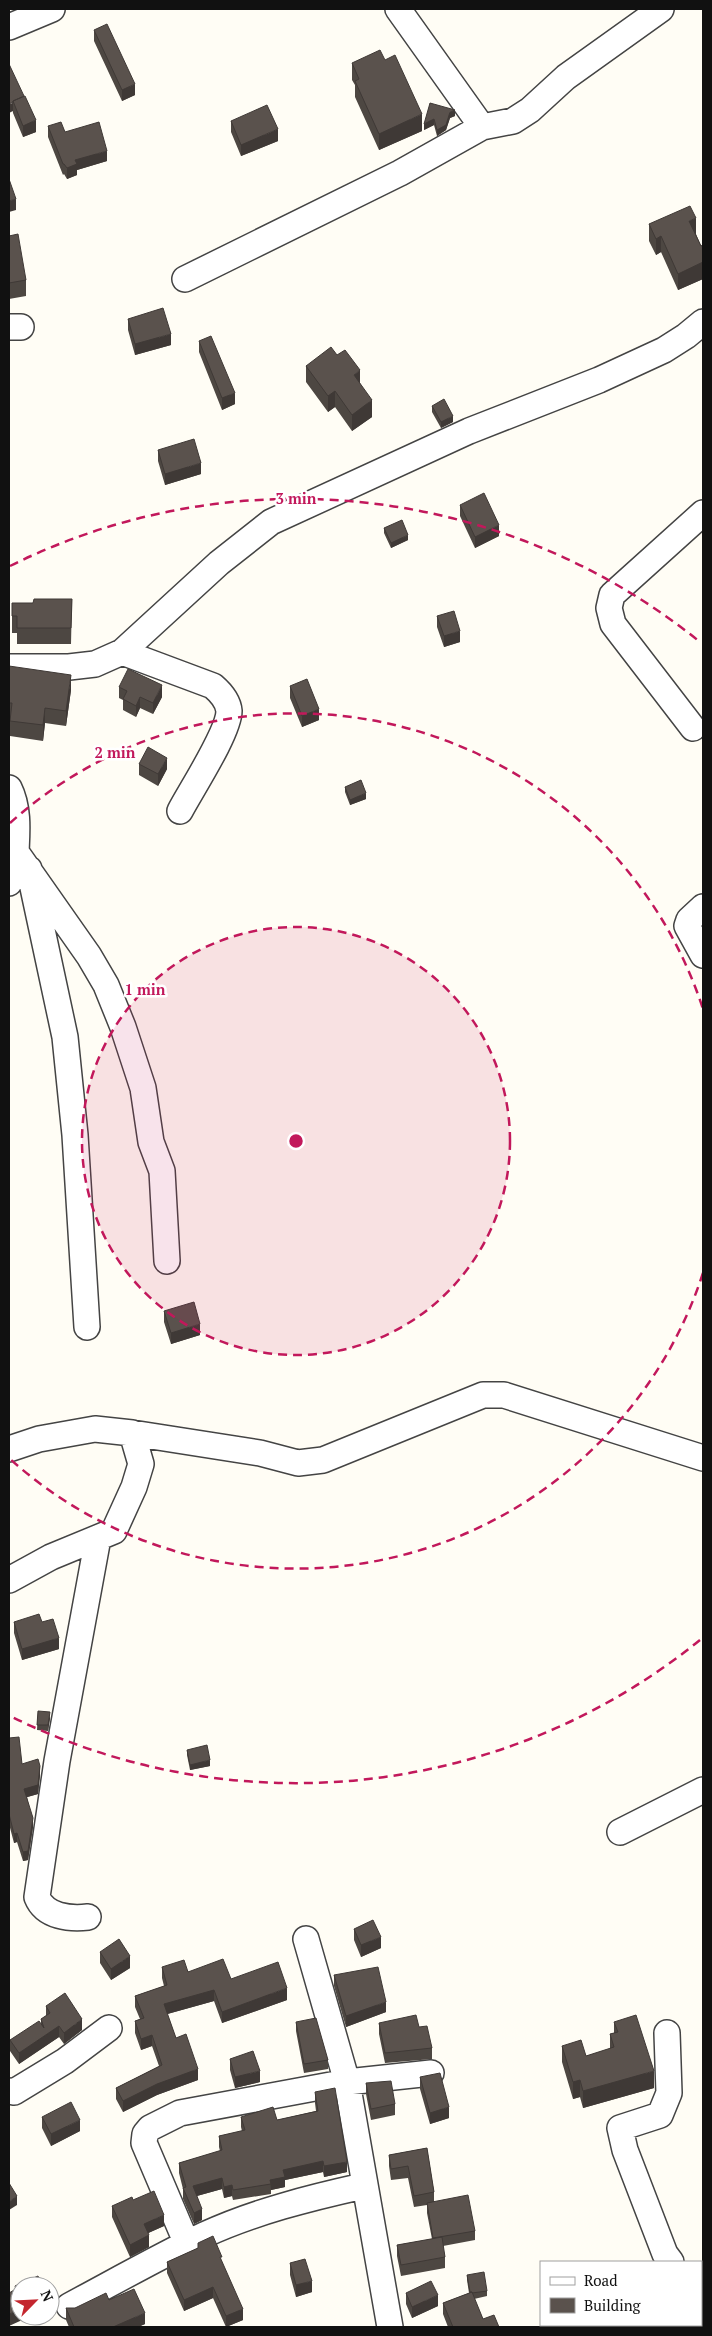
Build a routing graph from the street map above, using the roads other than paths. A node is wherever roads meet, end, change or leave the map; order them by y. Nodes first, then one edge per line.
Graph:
1 (52, 9) edge
2 (398, 9) edge
3 (661, 9) edge
4 (9, 27) edge
5 (482, 127) junction
6 (185, 279) dead end
7 (703, 322) edge
8 (703, 513) edge
9 (122, 652) junction
10 (9, 667) edge
11 (693, 728) dead end
12 (9, 788) edge
13 (180, 811) dead end
14 (18, 858) edge
15 (9, 883) edge
16 (703, 907) edge
17 (703, 955) edge
18 (167, 1261) dead end
19 (87, 1327) dead end
20 (132, 1434) junction
21 (9, 1449) edge
22 (703, 1458) edge
23 (98, 1538) junction
24 (9, 1580) edge
25 (703, 1790) edge
26 (620, 1832) dead end
27 (88, 1917) dead end
28 (306, 1939) dead end
29 (109, 2028) dead end
30 (667, 2033) dead end
31 (431, 2072) dead end
32 (346, 2082) junction
33 (9, 2092) edge
34 (363, 2186) junction
35 (187, 2244) junction
36 (670, 2261) edge
37 (69, 2306) edge
38 (390, 2327) edge

1 - 4 street
2 - 5 street
3 - 5 street
5 - 6 street
7 - 9 street
8 - 11 street
9 - 10 street
9 - 13 street
12 - 14 street
14 - 15 street
14 - 18 street
14 - 19 street
16 - 17 street
20 - 21 street
20 - 22 street
20 - 23 street
23 - 24 street
23 - 27 street
25 - 26 street
28 - 32 street
29 - 33 street
30 - 36 street
31 - 32 street
32 - 34 street
32 - 35 street
34 - 35 street
34 - 38 street
35 - 37 street

